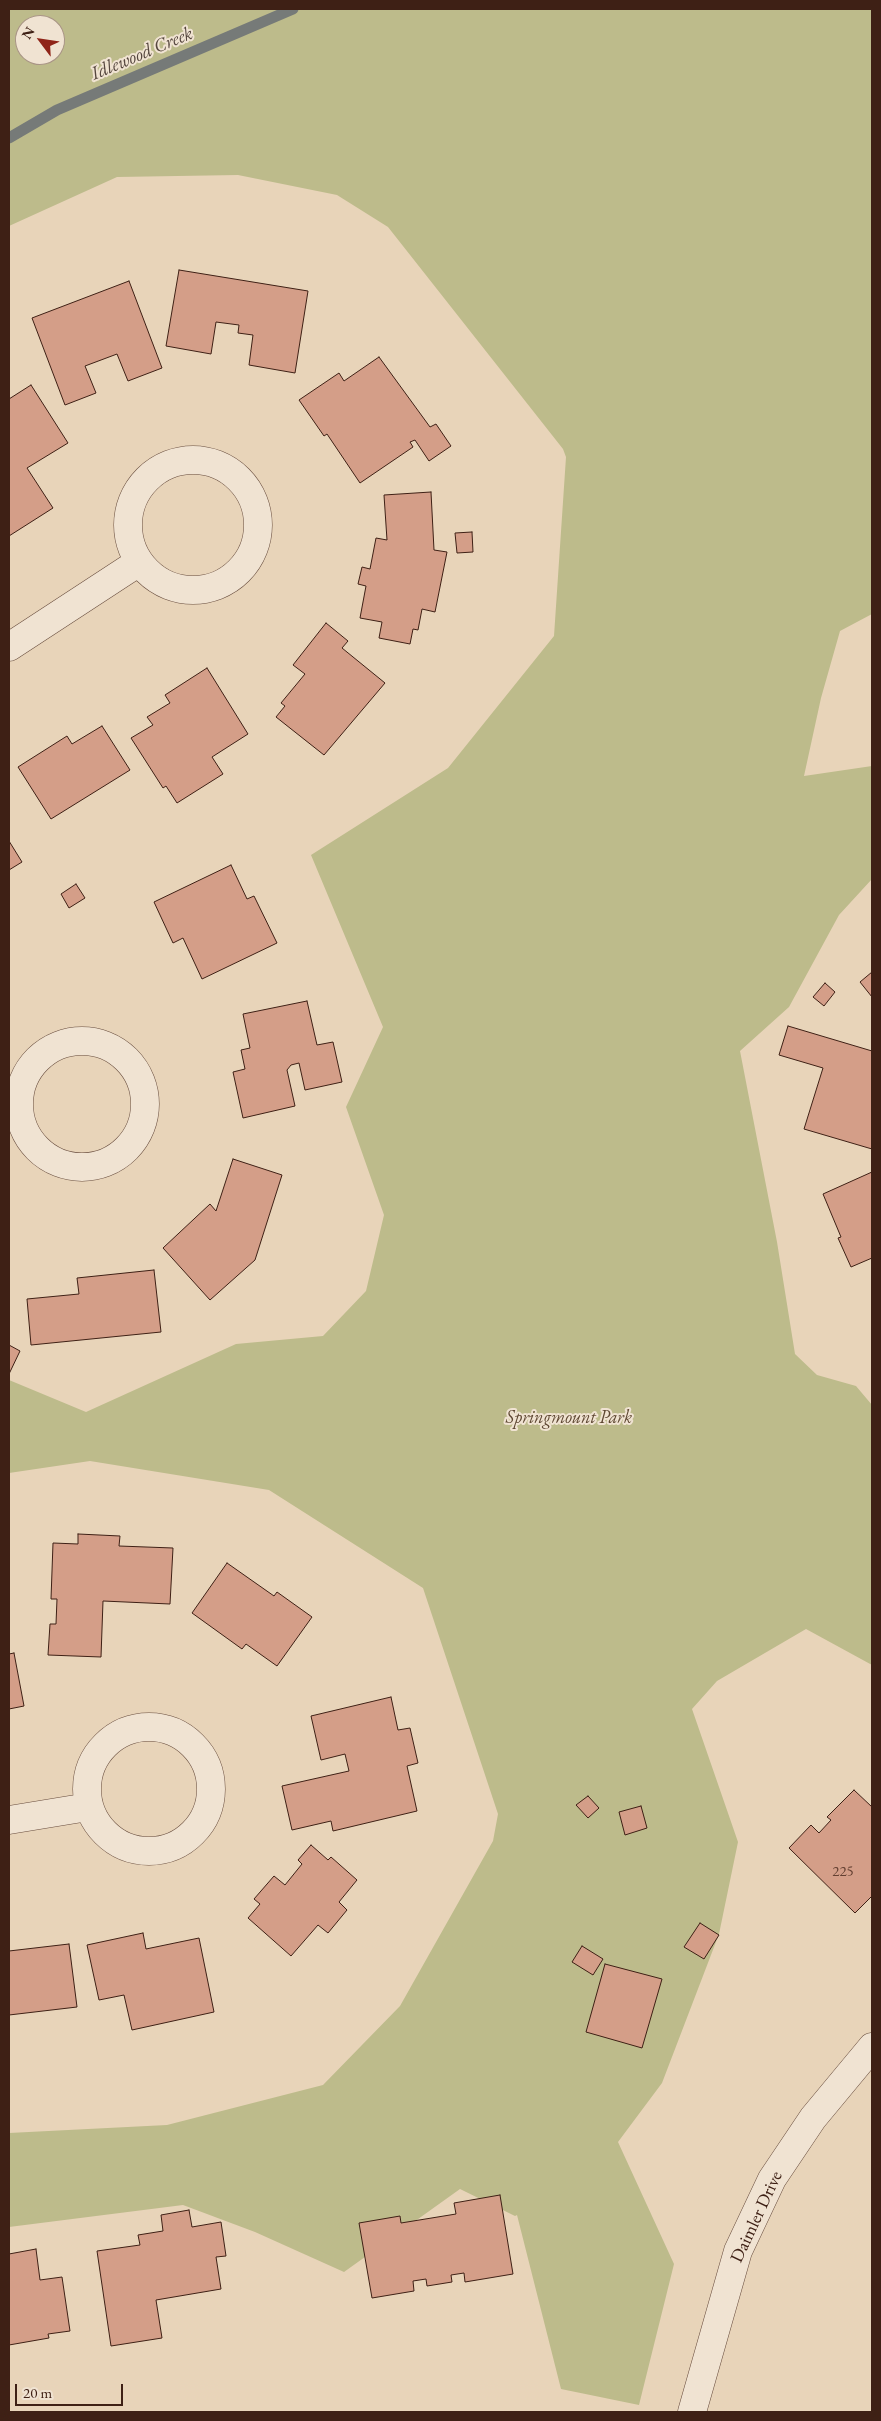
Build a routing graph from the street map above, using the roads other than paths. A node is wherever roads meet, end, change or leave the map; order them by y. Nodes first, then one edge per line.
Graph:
1 (139, 562) junction
2 (9, 647) edge
3 (17, 1072) edge
4 (88, 1807) junction
5 (9, 1820) edge
6 (872, 2047) edge
7 (692, 2412) edge

1 - 1 street
1 - 2 street
3 - 3 street
4 - 4 street
4 - 5 street
6 - 7 street, Daimler Drive

